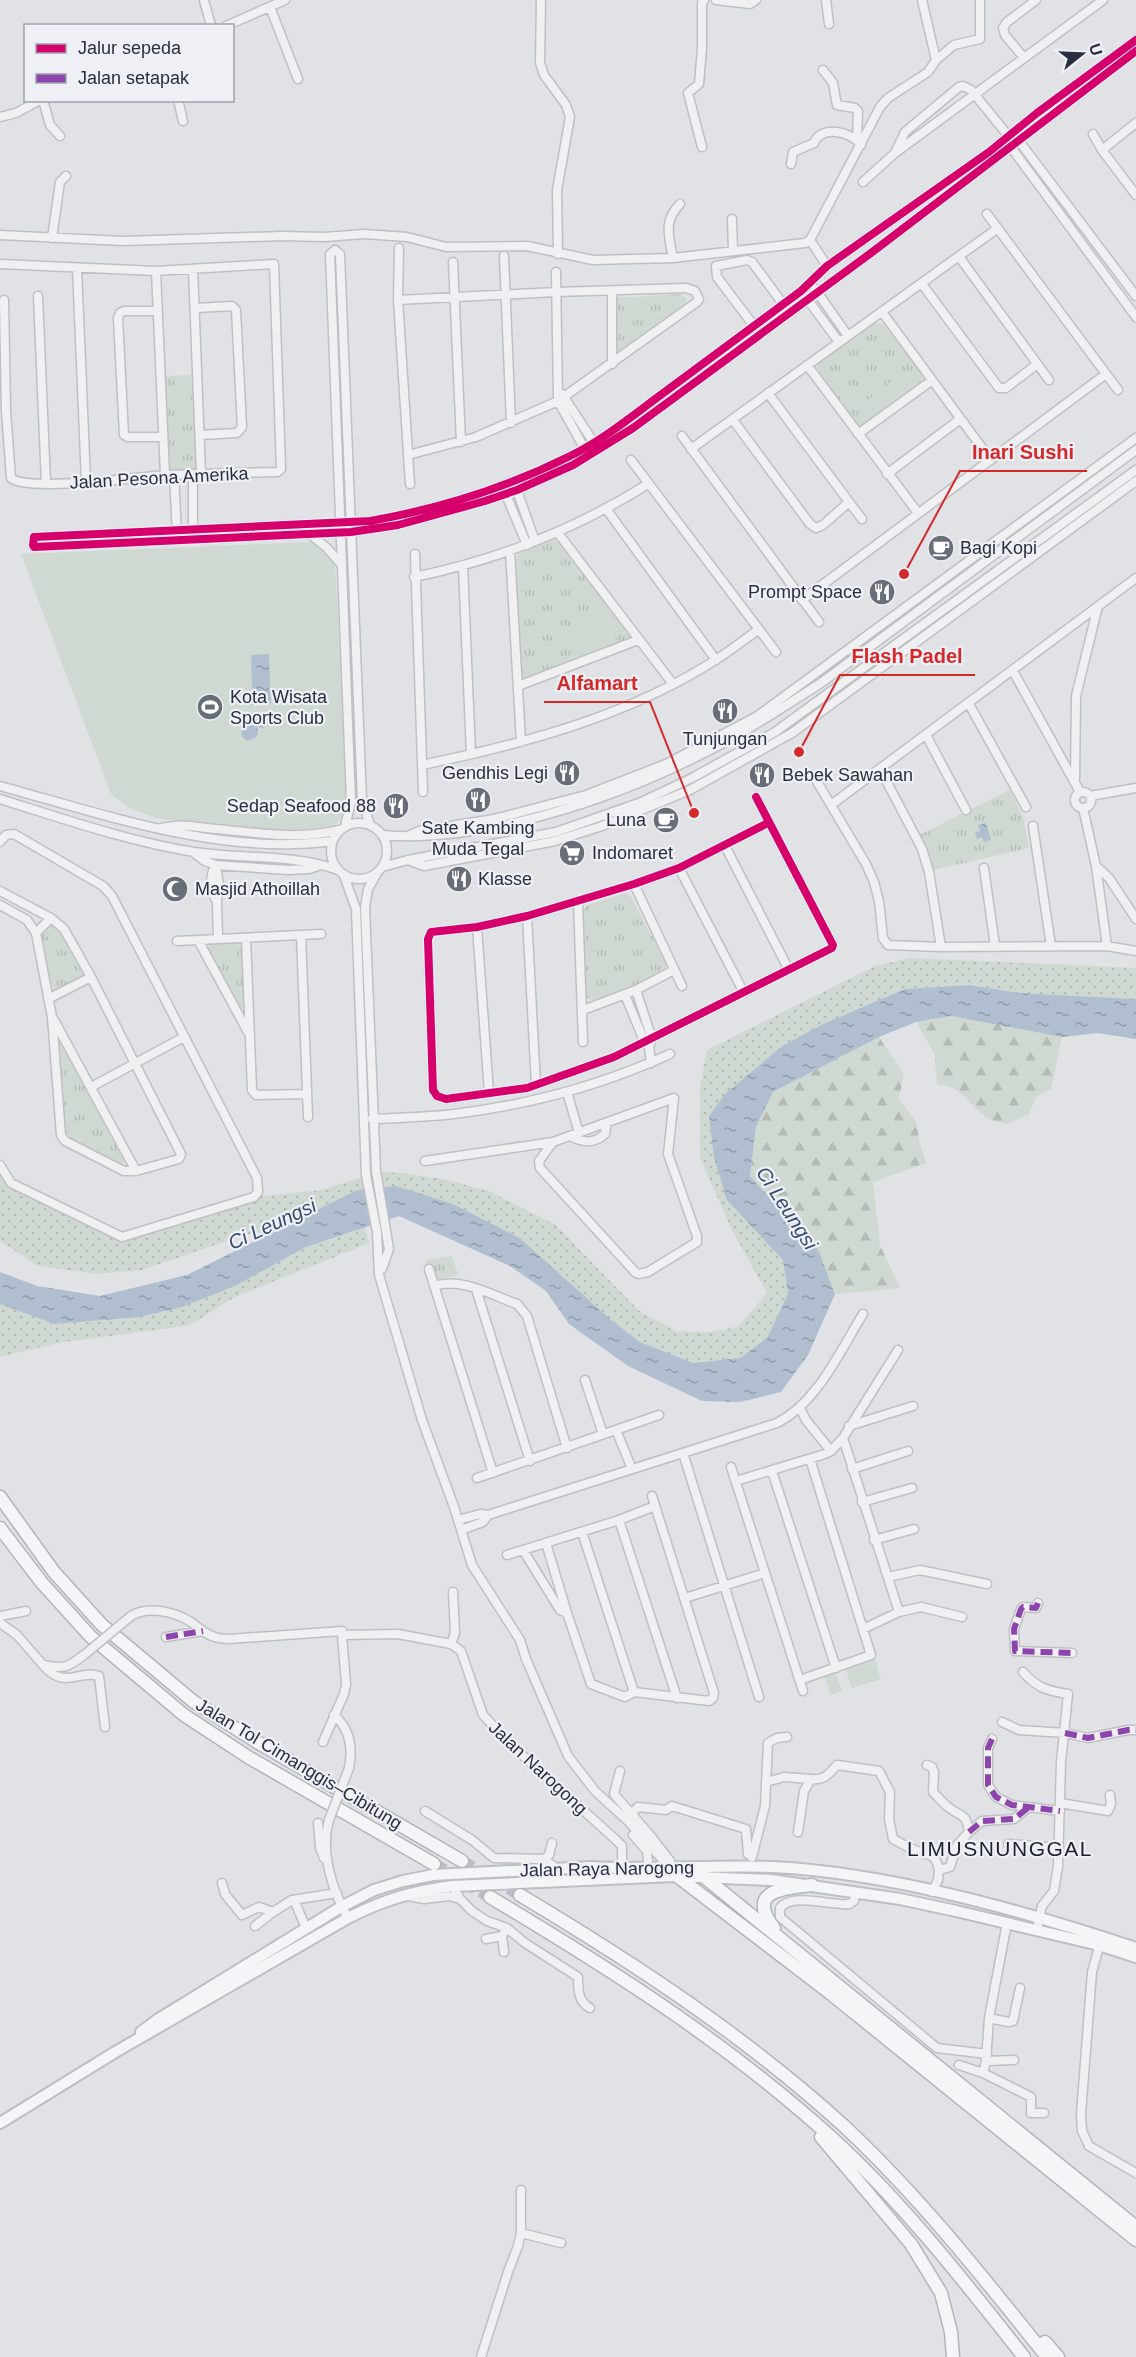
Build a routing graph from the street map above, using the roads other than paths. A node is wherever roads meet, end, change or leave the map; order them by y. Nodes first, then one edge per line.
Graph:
1 (204, 0) edge
2 (285, 0) edge
3 (541, 0) edge
4 (704, 0) edge
5 (716, 0) edge
6 (756, 0) edge
7 (826, 0) edge
8 (922, 0) edge
9 (980, 0) edge
10 (1036, 0) edge
11 (1103, 0) edge
12 (270, 7) junction
13 (210, 24) edge
14 (231, 24) edge
15 (829, 24) dead end
16 (1136, 40) edge
17 (1136, 51) edge
18 (1024, 58) junction
19 (936, 60) junction
20 (823, 70) dead end
21 (298, 79) dead end
22 (975, 93) junction
23 (38, 102) edge
24 (43, 102) edge
25 (178, 102) edge
26 (0, 117) edge
27 (183, 121) dead end
28 (1136, 123) edge
29 (1093, 134) dead end
30 (60, 136) dead end
31 (1011, 138) junction
32 (859, 142) junction
33 (702, 147) dead end
34 (1102, 150) junction
35 (895, 153) junction
36 (791, 164) dead end
37 (66, 176) dead end
38 (863, 182) dead end
39 (1136, 195) edge
40 (680, 204) dead end
41 (987, 214) dead end
42 (732, 219) dead end
43 (998, 228) junction
44 (0, 235) edge
45 (52, 238) junction
46 (810, 240) junction
47 (399, 248) dead end
48 (733, 250) junction
49 (558, 254) junction
50 (504, 256) dead end
51 (673, 258) junction
52 (960, 258) junction
53 (453, 262) dead end
54 (0, 264) edge
55 (827, 266) junction
56 (76, 268) junction
57 (194, 269) junction
58 (156, 271) junction
59 (556, 272) dead end
60 (810, 282) junction
61 (922, 284) junction
62 (612, 291) junction
63 (801, 291) junction
64 (556, 292) junction
65 (817, 292) junction
66 (506, 295) junction
67 (38, 296) dead end
68 (1136, 296) edge
69 (455, 298) junction
70 (808, 299) junction
71 (4, 300) dead end
72 (398, 300) junction
73 (783, 304) junction
74 (196, 308) junction
75 (157, 311) junction
76 (882, 312) junction
77 (1136, 317) edge
78 (754, 326) junction
79 (848, 336) junction
80 (839, 342) junction
81 (334, 364) junction
82 (345, 364) junction
83 (612, 364) junction
84 (807, 364) junction
85 (1036, 365) junction
86 (1106, 374) junction
87 (1049, 380) dead end
88 (931, 381) junction
89 (1118, 390) dead end
90 (768, 393) junction
91 (561, 399) junction
92 (3, 411) edge
93 (733, 420) junction
94 (959, 420) junction
95 (511, 423) junction
96 (858, 434) junction
97 (200, 435) junction
98 (682, 436) dead end
99 (163, 437) junction
100 (1136, 438) edge
101 (461, 442) junction
102 (596, 447) junction
103 (692, 449) junction
104 (1136, 450) edge
105 (586, 452) junction
106 (408, 455) junction
107 (631, 460) dead end
108 (991, 460) junction
109 (1136, 470) edge
110 (197, 474) junction
111 (887, 474) junction
112 (170, 475) junction
113 (1136, 481) edge
114 (86, 482) junction
115 (46, 484) junction
116 (410, 484) dead end
117 (648, 484) junction
118 (515, 485) junction
119 (504, 490) junction
120 (849, 502) junction
121 (1050, 502) junction
122 (1063, 504) junction
123 (523, 506) junction
124 (607, 510) junction
125 (512, 511) junction
126 (918, 513) junction
127 (862, 519) dead end
128 (350, 522) junction
129 (340, 528) junction
130 (351, 532) junction
131 (558, 533) junction
132 (310, 534) junction
133 (177, 535) junction
134 (193, 535) junction
135 (531, 543) junction
136 (510, 551) junction
137 (415, 554) dead end
138 (342, 566) junction
139 (463, 567) junction
140 (414, 577) junction
141 (1136, 578) edge
142 (940, 582) junction
143 (936, 597) junction
144 (802, 600) junction
145 (1098, 605) junction
146 (928, 621) junction
147 (819, 622) dead end
148 (942, 623) junction
149 (758, 630) junction
150 (638, 640) junction
151 (776, 652) dead end
152 (716, 660) junction
153 (1013, 670) junction
154 (673, 684) junction
155 (518, 686) junction
156 (969, 704) junction
157 (766, 718) junction
158 (776, 732) junction
159 (926, 735) junction
160 (521, 742) junction
161 (471, 754) junction
162 (684, 754) junction
163 (696, 757) junction
164 (422, 765) junction
165 (880, 769) junction
166 (813, 775) dead end
167 (692, 778) junction
168 (1075, 780) junction
169 (0, 786) edge
170 (1136, 788) edge
171 (690, 790) junction
172 (423, 792) dead end
173 (1080, 792) junction
174 (1090, 796) junction
175 (756, 797) dead end
176 (0, 799) edge
177 (831, 805) junction
178 (1026, 807) dead end
179 (1083, 808) junction
180 (966, 810) dead end
181 (525, 812) junction
182 (520, 822) junction
183 (768, 823) junction
184 (370, 825) junction
185 (1033, 826) dead end
186 (158, 828) junction
187 (342, 828) junction
188 (382, 836) junction
189 (404, 837) junction
190 (530, 838) junction
191 (332, 841) junction
192 (0, 842) edge
193 (540, 844) junction
194 (725, 846) junction
195 (193, 852) junction
196 (408, 860) junction
197 (322, 864) junction
198 (215, 865) junction
199 (1096, 866) junction
200 (679, 868) junction
201 (984, 868) dead end
202 (380, 870) junction
203 (341, 873) junction
204 (634, 884) junction
205 (0, 891) edge
206 (579, 902) junction
207 (0, 905) edge
208 (527, 916) junction
209 (51, 918) junction
210 (1136, 919) edge
211 (477, 927) junction
212 (36, 933) junction
213 (321, 934) dead end
214 (301, 935) junction
215 (246, 938) junction
216 (218, 939) junction
217 (198, 940) junction
218 (177, 941) dead end
219 (995, 946) junction
220 (1051, 946) junction
221 (1107, 946) junction
222 (941, 947) junction
223 (1136, 951) edge
224 (674, 970) junction
225 (789, 970) junction
226 (92, 977) junction
227 (682, 986) dead end
228 (636, 990) junction
229 (744, 993) junction
230 (625, 995) junction
231 (48, 999) junction
232 (583, 1010) junction
233 (52, 1017) junction
234 (250, 1036) junction
235 (184, 1037) junction
236 (583, 1042) dead end
237 (648, 1043) junction
238 (670, 1054) dead end
239 (135, 1063) junction
240 (651, 1063) junction
241 (536, 1085) junction
242 (91, 1087) junction
243 (567, 1092) junction
244 (489, 1093) junction
245 (307, 1094) junction
246 (308, 1117) dead end
247 (370, 1119) junction
248 (574, 1134) junction
249 (553, 1142) junction
250 (425, 1161) dead end
251 (0, 1165) edge
252 (136, 1171) junction
253 (429, 1269) dead end
254 (380, 1275) junction
255 (434, 1286) junction
256 (476, 1289) junction
257 (863, 1314) dead end
258 (898, 1350) dead end
259 (585, 1380) dead end
260 (913, 1406) dead end
261 (800, 1408) junction
262 (660, 1415) dead end
263 (849, 1426) junction
264 (616, 1430) junction
265 (603, 1434) junction
266 (843, 1438) junction
267 (567, 1448) junction
268 (831, 1451) junction
269 (908, 1451) dead end
270 (683, 1453) junction
271 (810, 1459) junction
272 (530, 1461) junction
273 (732, 1467) dead end
274 (632, 1469) junction
275 (852, 1469) junction
276 (772, 1471) junction
277 (492, 1473) junction
278 (477, 1478) dead end
279 (736, 1481) junction
280 (912, 1488) dead end
281 (652, 1496) dead end
282 (0, 1497) edge
283 (862, 1502) junction
284 (655, 1506) junction
285 (488, 1515) junction
286 (458, 1520) junction
287 (619, 1520) junction
288 (0, 1528) edge
289 (914, 1529) dead end
290 (461, 1530) junction
291 (582, 1532) junction
292 (874, 1540) junction
293 (546, 1543) junction
294 (523, 1550) junction
295 (507, 1555) dead end
296 (765, 1573) junction
297 (888, 1577) junction
298 (987, 1584) dead end
299 (725, 1586) junction
300 (453, 1592) dead end
301 (685, 1598) junction
302 (1038, 1603) dead end
303 (26, 1611) dead end
304 (899, 1612) junction
305 (567, 1613) junction
306 (0, 1616) edge
307 (962, 1617) dead end
308 (0, 1623) edge
309 (863, 1629) junction
310 (203, 1631) junction
311 (342, 1635) junction
312 (166, 1636) dead end
313 (451, 1644) junction
314 (1072, 1653) dead end
315 (42, 1665) junction
316 (836, 1668) junction
317 (1023, 1672) dead end
318 (800, 1680) junction
319 (803, 1691) dead end
320 (634, 1692) junction
321 (759, 1696) dead end
322 (677, 1698) junction
323 (334, 1715) junction
324 (1002, 1722) dead end
325 (105, 1727) dead end
326 (1136, 1730) edge
327 (1065, 1733) junction
328 (787, 1737) dead end
329 (992, 1739) dead end
330 (323, 1742) dead end
331 (927, 1765) dead end
332 (620, 1771) dead end
333 (811, 1779) junction
334 (766, 1782) junction
335 (1110, 1795) dead end
336 (1029, 1807) junction
337 (1060, 1807) junction
338 (425, 1811) dead end
339 (632, 1814) junction
340 (621, 1817) junction
341 (318, 1823) dead end
342 (798, 1832) dead end
343 (969, 1833) junction
344 (552, 1843) dead end
345 (1008, 1844) dead end
346 (1059, 1848) junction
347 (544, 1859) junction
348 (751, 1859) junction
349 (462, 1861) tunnel mouth
350 (648, 1862) junction
351 (622, 1863) junction
352 (327, 1864) junction
353 (434, 1864) tunnel mouth
354 (672, 1866) junction
355 (591, 1867) junction
356 (773, 1868) junction
357 (558, 1869) junction
358 (939, 1870) junction
359 (703, 1871) junction
360 (222, 1882) dead end
361 (812, 1885) junction
362 (453, 1886) junction
363 (856, 1892) junction
364 (932, 1892) junction
365 (337, 1893) junction
366 (402, 1895) junction
367 (520, 1895) tunnel mouth
368 (490, 1897) tunnel mouth
369 (460, 1899) junction
370 (294, 1900) junction
371 (341, 1907) junction
372 (273, 1912) junction
373 (348, 1918) junction
374 (1007, 1923) junction
375 (1038, 1924) junction
376 (255, 1926) dead end
377 (306, 1929) junction
378 (504, 1932) junction
379 (486, 1939) dead end
380 (783, 1940) junction
381 (1101, 1941) junction
382 (1136, 1948) edge
383 (504, 1952) dead end
384 (1136, 1957) edge
385 (1020, 1988) dead end
386 (590, 2008) dead end
387 (989, 2018) junction
388 (117, 2051) junction
389 (986, 2057) junction
390 (1014, 2060) dead end
391 (959, 2065) dead end
392 (983, 2073) junction
393 (791, 2103) junction
394 (1044, 2113) dead end
395 (0, 2123) edge
396 (1136, 2173) edge
397 (521, 2190) dead end
398 (1136, 2227) edge
399 (521, 2233) junction
400 (1136, 2240) edge
401 (561, 2243) dead end
402 (956, 2243) junction
403 (481, 2357) edge
404 (953, 2357) edge
405 (1024, 2357) edge
406 (1047, 2357) edge
407 (1058, 2357) edge

1 - 13 street
2 - 12 street
3 - 49 street
4 - 33 street
5 - 6 street
7 - 15 street
8 - 19 street
9 - 19 street
10 - 18 street
11 - 18 street
12 - 14 street
12 - 21 street
16 - 31 street
17 - 31 street
18 - 22 street
19 - 32 street
20 - 32 street
22 - 31 street
22 - 35 street
22 - 35 street
23 - 26 street
24 - 30 street
25 - 27 street
28 - 34 street
29 - 34 street
31 - 55 street
31 - 65 street
31 - 68 street
31 - 77 street
32 - 36 street
32 - 46 street
34 - 39 street
35 - 38 street
37 - 45 street
40 - 51 street
41 - 43 street
42 - 48 street
43 - 52 street
43 - 86 street
44 - 45 street
45 - 49 street
46 - 48 street
46 - 55 street
47 - 72 street
48 - 51 street
49 - 51 street
50 - 66 street
52 - 61 street
52 - 85 street
53 - 69 street
54 - 56 street
55 - 60 street
56 - 58 street
56 - 114 street
57 - 58 street
57 - 74 street
57 - 110 street, Jalan Pesona Amerika
58 - 75 street
59 - 64 street
60 - 63 street
60 - 65 street
61 - 76 street
61 - 85 street
62 - 64 street
62 - 83 street
62 - 83 street
63 - 70 street
63 - 73 street
64 - 66 street
64 - 91 street
65 - 70 street
65 - 79 street
66 - 69 street
66 - 95 street
67 - 115 street
69 - 72 street
69 - 101 street
70 - 80 street
70 - 102 street
71 - 92 street, Jalan Pesona Amerika
72 - 106 street
73 - 78 street
73 - 78 street
74 - 97 street
74 - 97 street
75 - 99 street
75 - 99 street
76 - 79 street
76 - 88 street
78 - 102 street
79 - 80 street
80 - 84 street
81 - 82 street
81 - 82 street
81 - 129 street
82 - 128 street
83 - 91 street
84 - 90 street
84 - 96 street
85 - 87 street
86 - 89 street
86 - 108 street
88 - 94 street
88 - 96 street
90 - 93 street
90 - 120 street
91 - 95 street
91 - 102 street
91 - 105 street
92 - 115 street, Jalan Pesona Amerika
93 - 103 street
93 - 120 street
94 - 108 street
94 - 111 street
95 - 101 street
96 - 111 street
97 - 110 street
98 - 103 street
99 - 112 street
100 - 121 street
101 - 106 street
102 - 105 street
103 - 144 street
104 - 122 street
105 - 118 street
106 - 116 street
107 - 117 street
108 - 126 street
109 - 146 street
110 - 112 street, Jalan Pesona Amerika
110 - 134 street
111 - 126 street
112 - 114 street, Jalan Pesona Amerika
112 - 133 street
113 - 148 street
114 - 115 street, Jalan Pesona Amerika
117 - 124 street
117 - 149 street
118 - 119 street
118 - 123 street
119 - 125 street
119 - 128 street
119 - 130 street
120 - 127 street
121 - 122 street
121 - 142 street
122 - 143 street
123 - 125 street
123 - 135 street
124 - 131 street
124 - 152 street
125 - 135 street
126 - 144 street
128 - 129 street
128 - 130 street
129 - 130 street
129 - 132 street
129 - 134 street
129 - 138 street
130 - 184 street
131 - 135 street
131 - 150 street
132 - 134 street
132 - 138 street
133 - 133 street
133 - 134 street
135 - 136 street
136 - 139 street
136 - 155 street
137 - 140 street
138 - 187 street
139 - 140 street
139 - 161 street
140 - 164 street
141 - 145 street
142 - 143 street
142 - 162 street
143 - 157 street
144 - 147 street
145 - 153 street
145 - 168 street
146 - 148 street
146 - 158 street
148 - 171 street
149 - 151 street
149 - 152 street
150 - 154 street
150 - 155 street
152 - 154 street
153 - 156 street
153 - 168 street
154 - 160 street
155 - 160 street
156 - 159 street
156 - 178 street
157 - 158 street
157 - 163 street
158 - 167 street
159 - 165 street
159 - 180 street
160 - 161 street
161 - 164 street
162 - 163 street
162 - 181 street
163 - 182 street
164 - 172 street
165 - 177 street
165 - 222 street
166 - 177 street
167 - 171 street
167 - 190 street
168 - 173 street
169 - 186 street
170 - 174 street
171 - 193 street
173 - 174 street
173 - 179 street
174 - 179 street
175 - 183 street
176 - 195 street
177 - 222 street
179 - 199 street
181 - 182 street
181 - 189 street
182 - 189 street
183 - 194 street
183 - 225 street
184 - 187 street
184 - 188 street
185 - 220 street
186 - 187 street
186 - 191 street
187 - 191 street
188 - 189 street
188 - 202 street
190 - 193 street
190 - 196 street
191 - 203 street
192 - 235 street
193 - 196 street
194 - 200 street
194 - 225 street
195 - 197 street
195 - 198 street
196 - 202 street
197 - 198 street
197 - 203 street
198 - 216 street
199 - 210 street
199 - 221 street
200 - 204 street
200 - 229 street
201 - 219 street
202 - 203 street
202 - 247 street
203 - 247 street
204 - 206 street
204 - 224 street
205 - 209 street
206 - 208 street
206 - 232 street
207 - 212 street
208 - 211 street
208 - 241 street
209 - 212 street
209 - 226 street
211 - 244 street
211 - 244 street
212 - 231 street
213 - 214 street
214 - 215 street
214 - 245 street
215 - 216 street
215 - 234 street
216 - 217 street
217 - 218 street
217 - 234 street
219 - 220 street
219 - 222 street
220 - 221 street
221 - 223 street
224 - 227 street
224 - 228 street
225 - 229 street
226 - 231 street
226 - 239 street
228 - 230 street
228 - 237 street
229 - 237 street
230 - 232 street
230 - 237 street
231 - 233 street
232 - 236 street
233 - 242 street
233 - 252 street
234 - 245 street
235 - 239 street
235 - 251 street
237 - 240 street
237 - 241 street
238 - 240 street
239 - 242 street
239 - 252 street
240 - 243 street
241 - 244 street
242 - 252 street
243 - 247 street
243 - 248 street
245 - 246 street
247 - 254 street
247 - 254 street
248 - 249 street
248 - 249 street
249 - 250 street
253 - 255 street
254 - 286 street
255 - 256 street
255 - 277 street
256 - 267 street
256 - 272 street
257 - 261 street
258 - 263 street
259 - 265 street
260 - 263 street
261 - 268 street
261 - 270 street
262 - 264 street
263 - 266 street
264 - 265 street
264 - 274 street
265 - 267 street
266 - 268 street
266 - 275 street
267 - 272 street
268 - 271 street
269 - 275 street
270 - 274 street
270 - 299 street
271 - 276 street
271 - 309 street
272 - 277 street
273 - 279 street
274 - 285 street
275 - 283 street
276 - 279 street
276 - 316 street
277 - 278 street
279 - 296 street
280 - 283 street
281 - 284 street
282 - 349 highway, Jalan Tol Cimanggis–Cibitung
283 - 292 street
284 - 287 street
284 - 301 street
285 - 286 street
285 - 290 street
286 - 290 street
287 - 291 street
287 - 322 street
288 - 353 highway, Jalan Tol Cimanggis–Cibitung
289 - 292 street
290 - 340 street
291 - 293 street
291 - 320 street
292 - 297 street
293 - 294 street
293 - 305 street
294 - 295 street
294 - 305 street
296 - 299 street
296 - 318 street
297 - 298 street
297 - 304 street
299 - 301 street
299 - 321 street
300 - 313 street
301 - 322 street
302 - 314 street
303 - 306 street
304 - 307 street
304 - 309 street
305 - 320 street
308 - 315 street
309 - 316 street
310 - 311 street
310 - 312 street
310 - 315 street, bridge
311 - 313 street
311 - 323 street
313 - 351 street, Jalan Narogong
315 - 325 street
316 - 318 street
317 - 327 street
318 - 319 street
320 - 322 street
323 - 330 street
323 - 352 street, bridge
324 - 327 street
326 - 327 street
327 - 337 street
328 - 334 street
329 - 336 street
331 - 343 street
332 - 339 street
333 - 334 street
333 - 342 street
333 - 358 street
334 - 348 street
335 - 337 street
336 - 337 street
336 - 343 street
337 - 346 street
338 - 347 street
339 - 348 street
339 - 354 street
340 - 350 street
340 - 354 street
341 - 352 street
343 - 358 street
344 - 347 street
345 - 346 street
346 - 375 street
347 - 357 street
348 - 354 main road
348 - 356 main road
350 - 351 main road
350 - 354 main road
351 - 355 main road
352 - 365 street
354 - 355 main road, Jalan Raya Narogong
354 - 359 main road, Jalan Raya Narogong
354 - 362 main road, Jalan Raya Narogong
354 - 400 highway
355 - 357 main road, Jalan Raya Narogong
356 - 359 main road, Jalan Raya Narogong
356 - 364 main road, Jalan Raya Narogong
357 - 371 main road, Jalan Raya Narogong
358 - 364 street
359 - 361 main road, Jalan Raya Narogong
359 - 380 highway
360 - 372 street
361 - 363 main road, Jalan Raya Narogong
361 - 380 highway
362 - 366 main road, Jalan Raya Narogong
362 - 369 street
363 - 374 main road, Jalan Raya Narogong
363 - 389 street
364 - 375 main road, Jalan Raya Narogong
365 - 370 street
365 - 371 street
366 - 369 street
366 - 373 main road, Jalan Raya Narogong
367 - 402 highway
368 - 393 highway
369 - 378 street
370 - 372 street
370 - 377 street
371 - 373 street
371 - 377 main road, Jalan Raya Narogong
372 - 376 street
373 - 388 main road, Jalan Raya Narogong
374 - 375 main road, Jalan Raya Narogong
374 - 387 street
375 - 381 main road, Jalan Raya Narogong
377 - 388 main road, Jalan Raya Narogong
378 - 379 street
378 - 383 street
378 - 386 street
380 - 398 highway
381 - 382 main road, Jalan Raya Narogong
381 - 384 main road, Jalan Raya Narogong
381 - 396 street
385 - 387 street
387 - 389 street
388 - 395 main road, Jalan Raya Narogong
389 - 390 street
389 - 392 street
391 - 392 street
392 - 394 street
393 - 404 highway
393 - 405 highway
397 - 399 street
399 - 401 street
399 - 403 street
402 - 406 highway
402 - 407 highway

